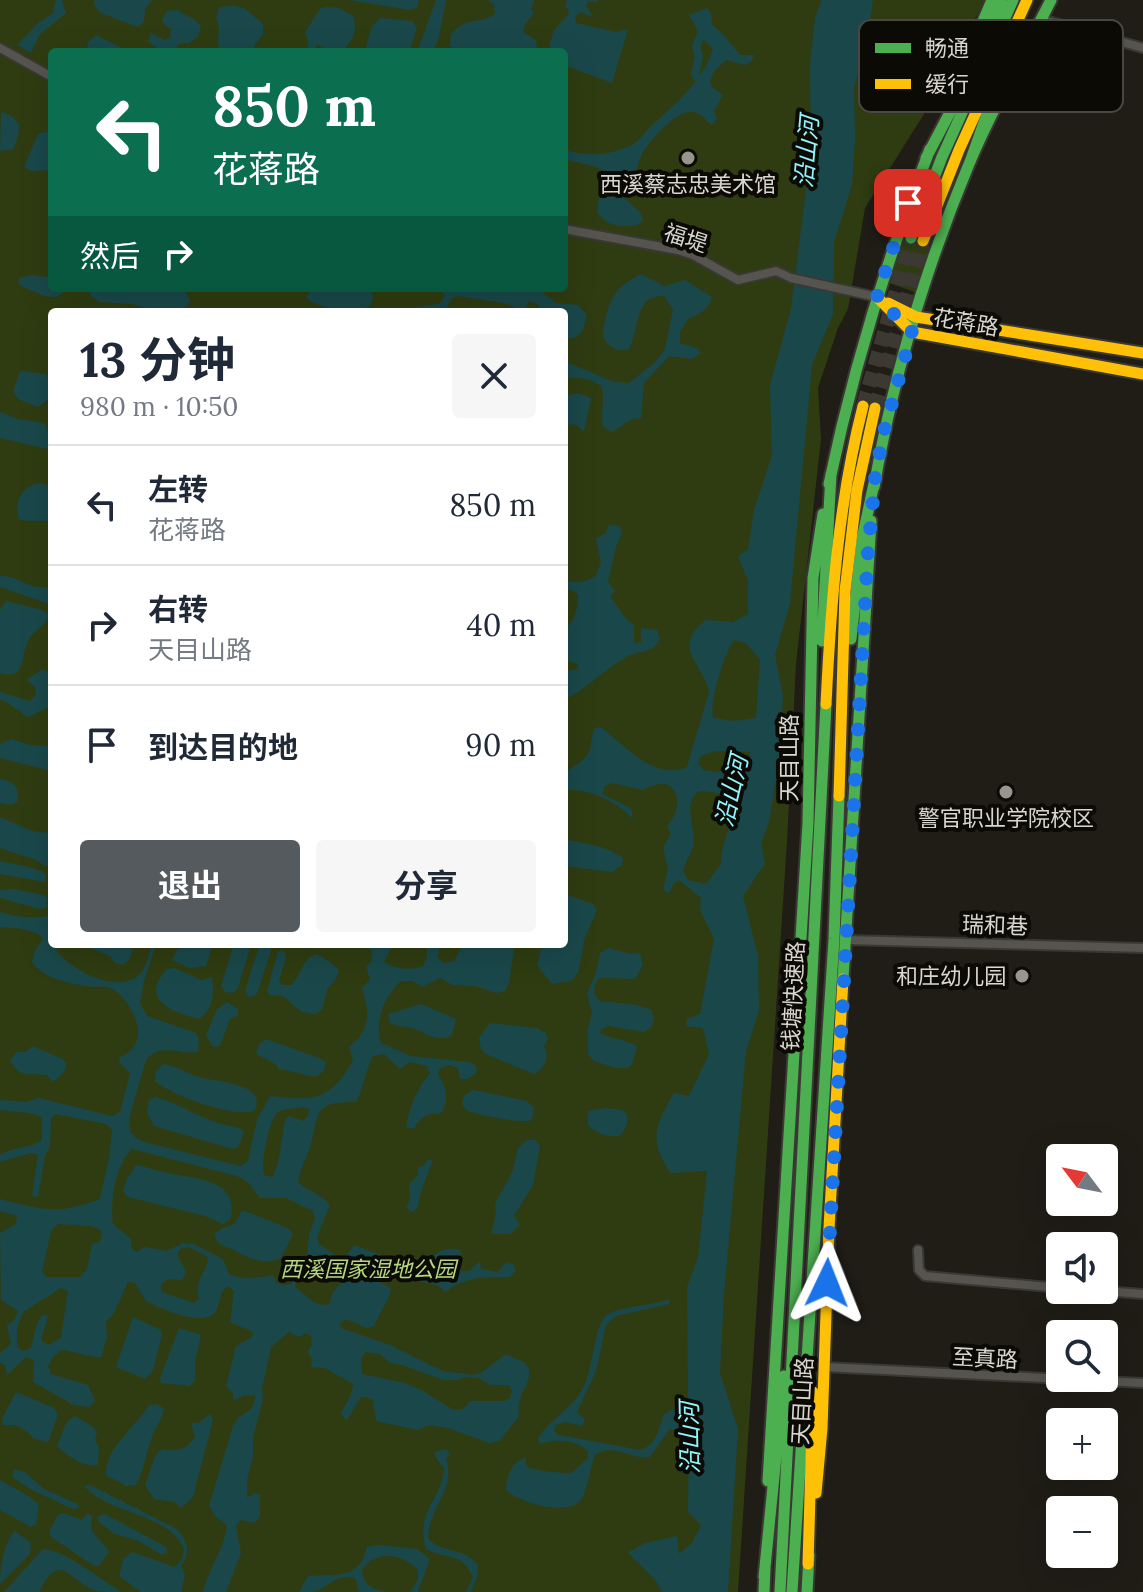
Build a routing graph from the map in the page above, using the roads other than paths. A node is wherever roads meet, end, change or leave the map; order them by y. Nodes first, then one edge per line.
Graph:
1 (992, 0) edge
2 (1001, 0) edge
3 (1013, 0) edge
4 (1027, 0) edge
5 (1036, 0) edge
6 (1051, 0) edge
7 (1041, 19) joint
8 (984, 20) edge
9 (992, 20) edge
10 (1004, 20) edge
11 (1018, 20) edge
12 (1027, 20) edge
13 (1045, 20) edge
14 (1123, 42) edge
15 (0, 48) edge
16 (1143, 48) edge
17 (48, 75) edge
18 (945, 112) edge
19 (950, 112) edge
20 (962, 112) edge
21 (977, 112) edge
22 (988, 112) edge
23 (995, 112) edge
24 (926, 158) junction
25 (970, 162) junction
26 (568, 230) edge
27 (877, 297) junction
28 (916, 317) junction
29 (912, 332) junction
30 (1143, 353) edge
31 (1143, 374) edge
32 (831, 474) junction
33 (875, 479) junction
34 (826, 727) junction
35 (841, 747) junction
36 (847, 940) junction
37 (1143, 948) edge
38 (918, 1250) dead end
39 (812, 1268) junction
40 (798, 1269) junction
41 (1046, 1287) edge
42 (1118, 1292) edge
43 (1143, 1294) edge
44 (825, 1367) junction
45 (1143, 1383) edge
46 (808, 1564) junction
47 (764, 1577) junction
48 (764, 1592) edge
49 (780, 1592) edge
50 (792, 1592) edge
51 (807, 1592) edge

1 - 8 main road, 天目山路
2 - 9 main road
3 - 10 main road
4 - 11 main road
5 - 12 main road
6 - 7 main road, 天目山路
7 - 13 street
14 - 16 street
15 - 17 street
18 - 24 main road, 天目山路
19 - 24 main road
20 - 21 main road
22 - 25 main road
23 - 25 main road, 天目山路
24 - 27 main road, 天目山路
25 - 28 main road, 天目山路
26 - 27 street, 福堤
27 - 28 main road, 花蒋路
27 - 29 main road, 花蒋路
27 - 32 main road, 天目山路
28 - 29 main road, 天目山路
28 - 30 main road, 花蒋路
29 - 31 main road, 花蒋路
29 - 33 main road, 天目山路
32 - 34 main road
32 - 47 main road, 天目山路
33 - 35 main road
33 - 36 main road, 天目山路
34 - 35 main road, 钱塘快速路
34 - 40 main road, 钱塘快速路
35 - 39 main road, 钱塘快速路
36 - 37 street, 瑞和巷
36 - 44 main road, 天目山路
38 - 41 street
39 - 46 main road
39 - 50 main road, 钱塘快速路
40 - 47 main road
40 - 49 main road, 钱塘快速路
42 - 43 street
44 - 45 street, 至真路
44 - 46 main road, 天目山路
46 - 51 main road, 天目山路
47 - 48 main road, 天目山路

